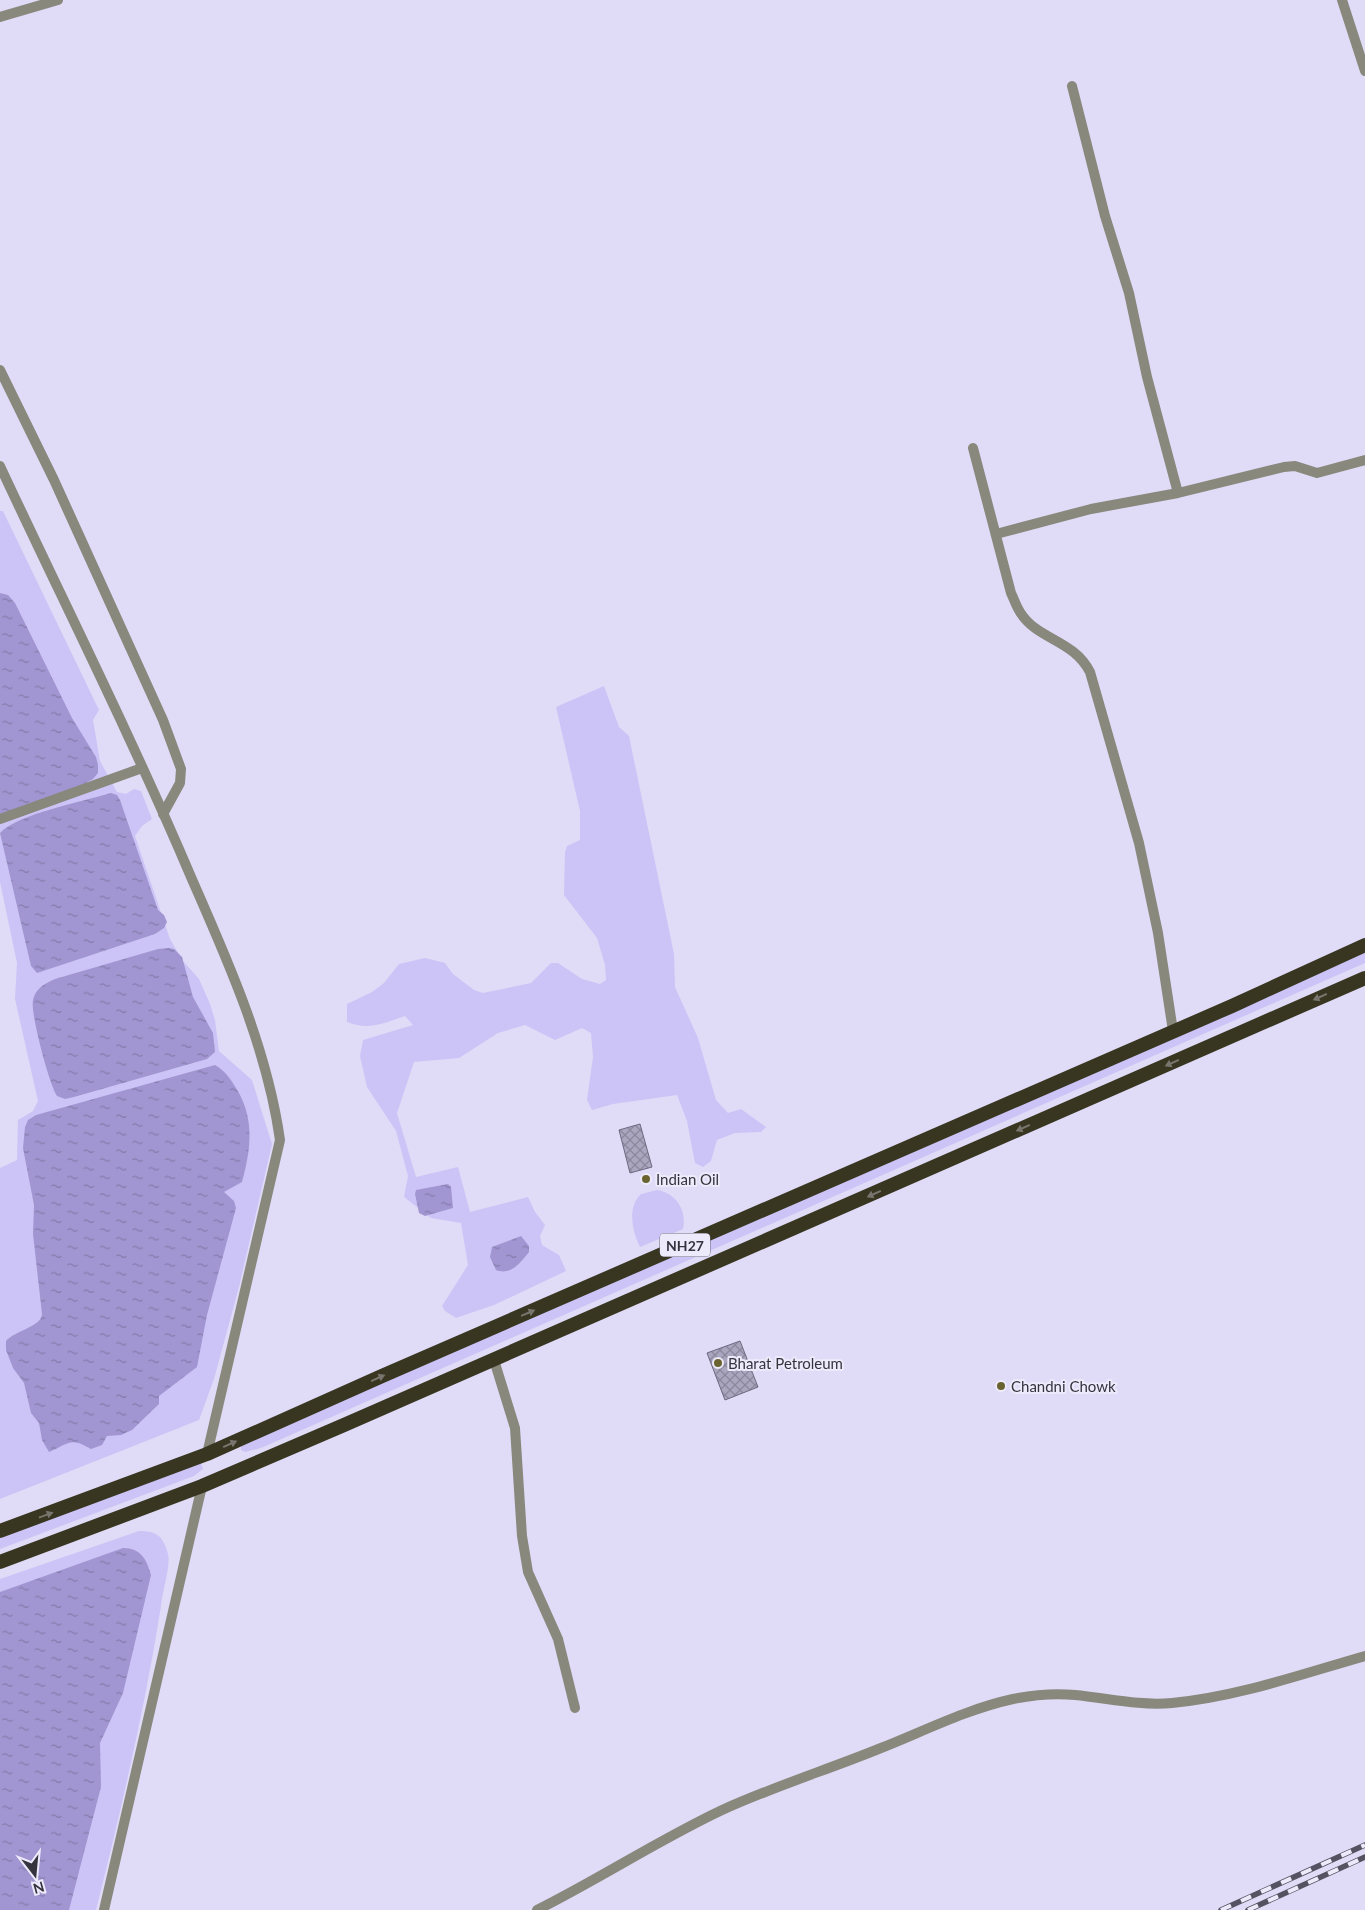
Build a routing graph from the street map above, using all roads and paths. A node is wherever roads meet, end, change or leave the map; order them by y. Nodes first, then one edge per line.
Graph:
1 (58, 0) edge
2 (1342, 0) edge
3 (0, 17) edge
4 (1365, 71) edge
5 (1072, 86) dead end
6 (0, 370) edge
7 (973, 448) dead end
8 (1365, 460) edge
9 (0, 466) edge
10 (1178, 493) junction
11 (996, 534) junction
12 (142, 768) junction
13 (163, 814) junction
14 (0, 819) edge
15 (1365, 945) edge
16 (1365, 978) edge
17 (1174, 1031) junction
18 (494, 1360) junction
19 (207, 1454) junction
20 (202, 1486) junction
21 (0, 1531) edge
22 (0, 1562) edge
23 (1365, 1656) edge
24 (576, 1708) dead end
25 (104, 1910) edge
26 (537, 1910) edge

1 - 3 street
2 - 4 street
5 - 10 street
6 - 13 street
7 - 11 street
8 - 10 street
9 - 12 street
10 - 11 street
11 - 17 street
12 - 13 street
12 - 14 street
13 - 19 street
15 - 17 highway, NH27
16 -> 18 highway, NH27
19 -> 17 highway, NH27
18 - 20 highway, NH27
18 - 24 street
21 -> 19 highway, NH27
20 - 22 highway, NH27
20 - 25 street
23 - 26 street

